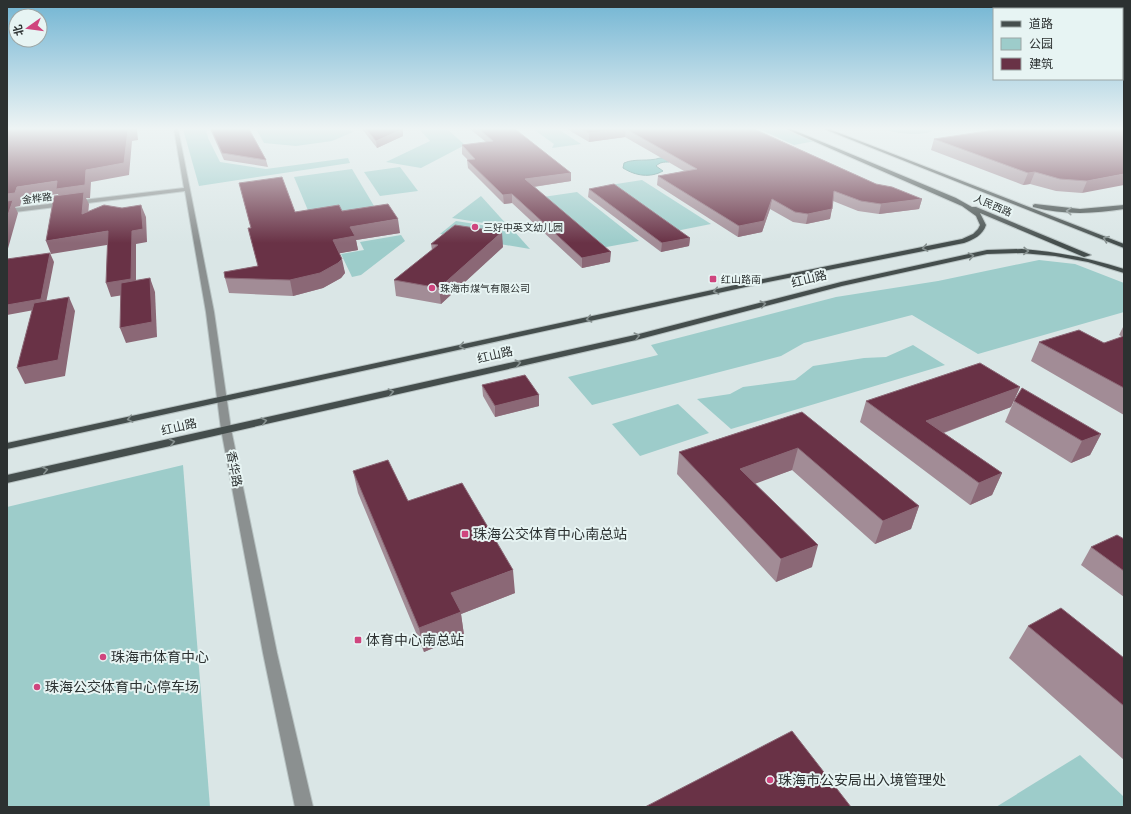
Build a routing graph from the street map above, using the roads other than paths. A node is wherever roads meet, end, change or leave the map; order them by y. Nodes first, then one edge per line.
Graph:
1 (184, 167) edge
2 (878, 167) edge
3 (923, 167) edge
4 (188, 189) junction
5 (985, 191) junction
6 (949, 197) junction
7 (1124, 207) edge
8 (7, 211) edge
9 (1124, 246) edge
10 (1124, 271) edge
11 (222, 398) junction
12 (226, 430) junction
13 (7, 446) edge
14 (7, 479) edge
15 (304, 807) edge

1 - 4 street, 香华路
2 - 6 main road, 人民西路
3 - 5 main road
4 - 8 street, 金桦路
4 - 11 street, 香华路
7 -> 5 main road
9 -> 5 main road, 人民西路
6 - 10 main road, 人民西路
6 -> 11 main road, 红山路
12 -> 10 main road, 红山路
11 - 12 street, 香华路
11 -> 13 main road, 红山路
14 -> 12 main road, 红山路
12 - 15 street, 香华路

